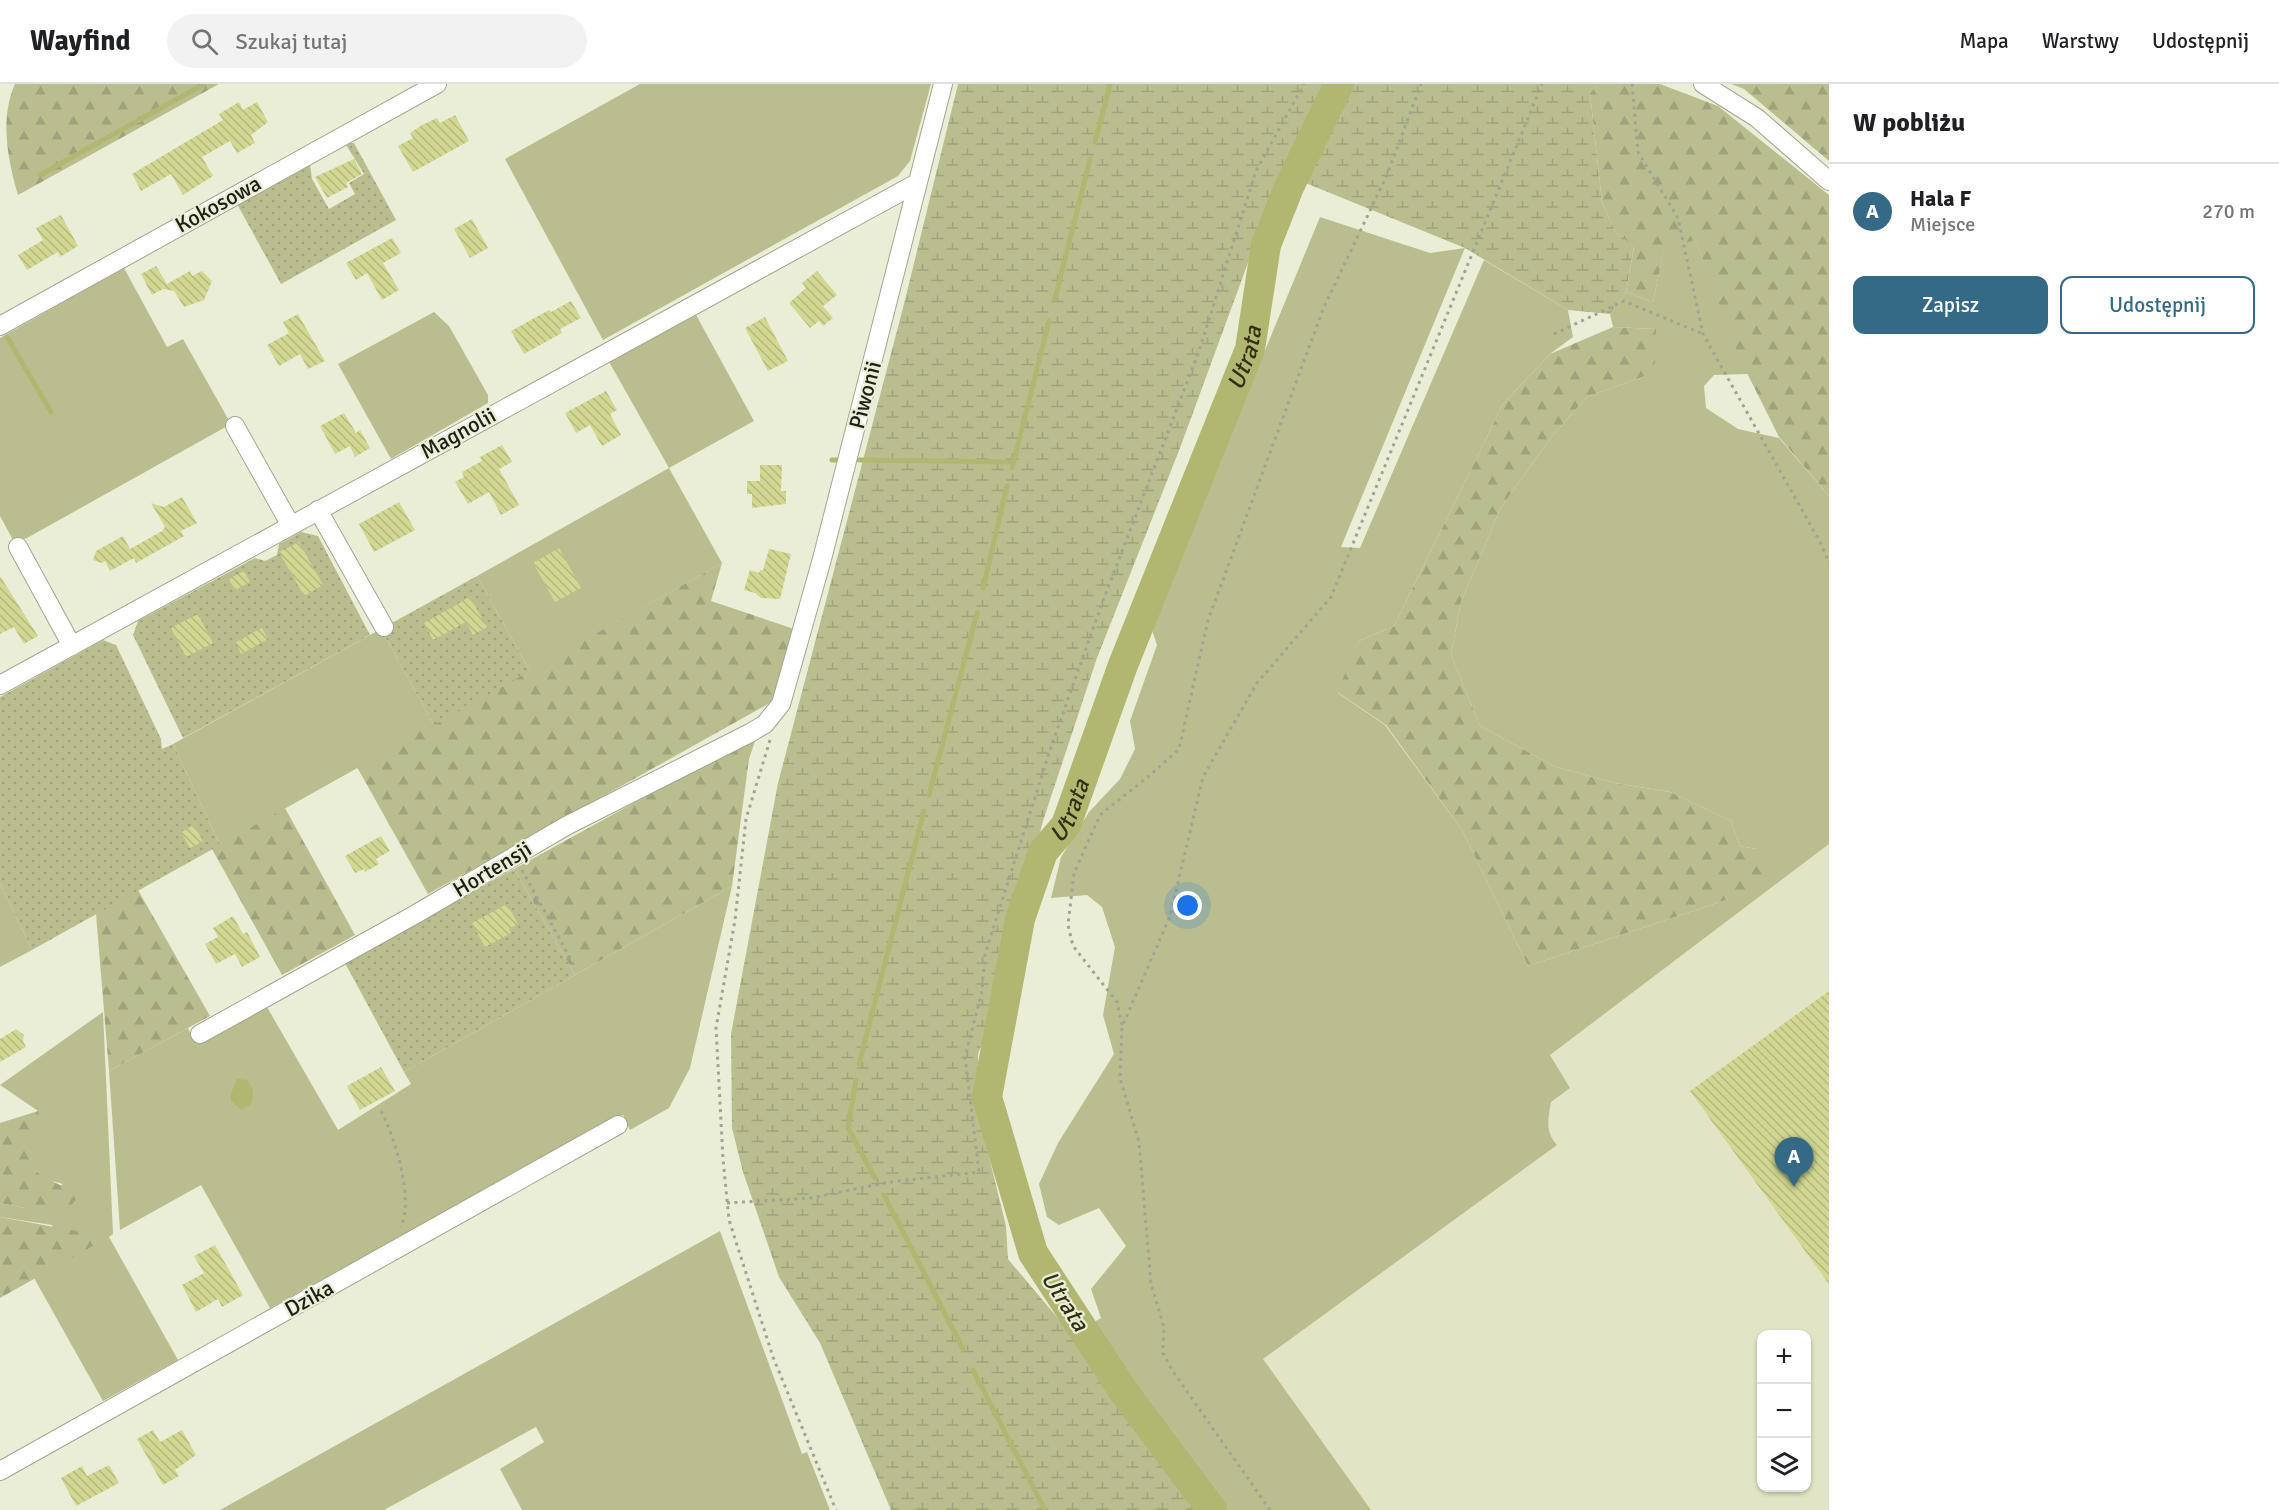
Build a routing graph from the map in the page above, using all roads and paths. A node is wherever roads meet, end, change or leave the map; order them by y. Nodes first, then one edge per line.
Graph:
1 (437, 84) edge
2 (943, 84) edge
3 (1304, 84) edge
4 (1421, 84) edge
5 (1542, 84) edge
6 (1632, 84) edge
7 (1703, 84) edge
8 (1829, 181) edge
9 (917, 183) junction
10 (0, 326) edge
11 (1554, 334) dead end
12 (1703, 334) junction
13 (235, 426) dead end
14 (318, 510) junction
15 (290, 524) junction
16 (18, 547) dead end
17 (1829, 563) edge
18 (384, 627) dead end
19 (72, 646) junction
20 (0, 684) edge
21 (781, 704) joint
22 (771, 739) dead end
23 (514, 856) junction
24 (576, 969) dead end
25 (1122, 1027) junction
26 (200, 1034) dead end
27 (381, 1111) dead end
28 (618, 1125) dead end
29 (727, 1203) junction
30 (388, 1253) junction
31 (0, 1471) edge
32 (836, 1510) edge
33 (1270, 1510) edge

1 - 10 street, Kokosowa
2 - 9 street, Piwonii
3 - 29 path
4 - 25 path
5 - 25 path
6 - 12 path
7 - 8 street
9 - 14 street, Magnolii
9 - 21 street, Piwonii
11 - 12 path
12 - 17 path
13 - 15 street
14 - 15 street, Magnolii
14 - 18 street
15 - 19 street, Magnolii
16 - 19 street
19 - 20 street, Magnolii
21 - 23 street, Hortensji
22 - 29 path
23 - 24 path
23 - 26 street, Hortensji
25 - 33 path
27 - 30 path
28 - 30 street, Dzika
29 - 32 path
30 - 31 street, Dzika

